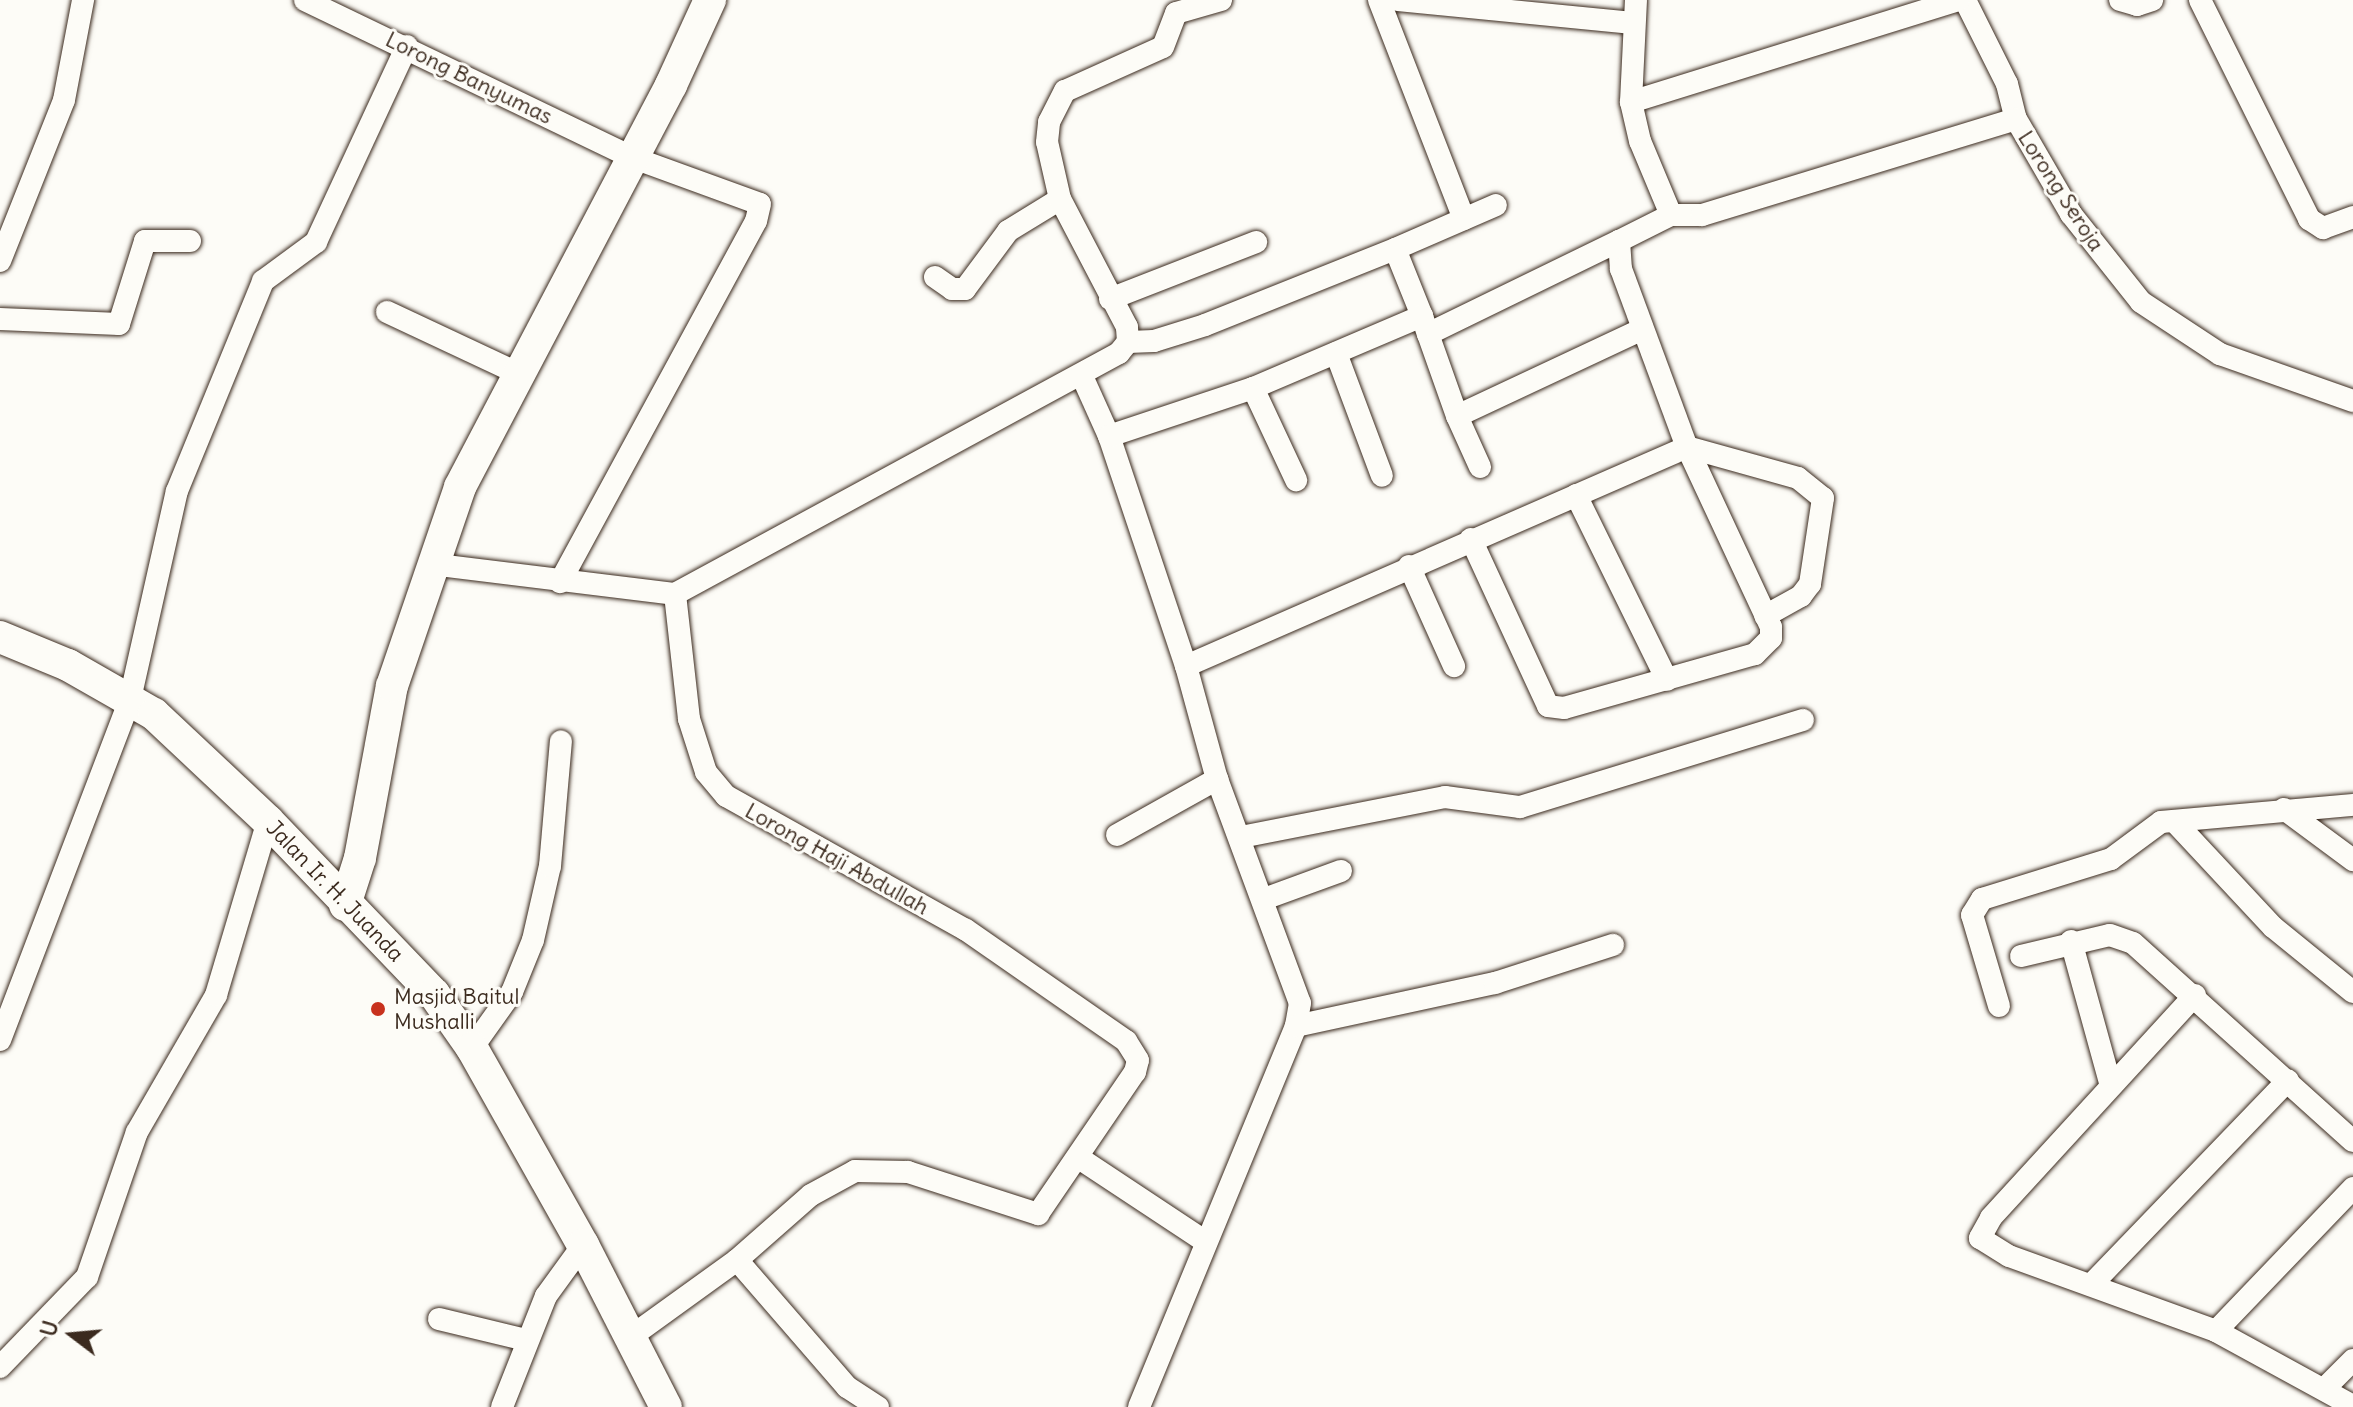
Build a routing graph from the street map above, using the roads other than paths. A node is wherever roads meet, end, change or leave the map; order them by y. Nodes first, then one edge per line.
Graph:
1 (83, 0) edge
2 (305, 0) edge
3 (710, 0) edge
4 (1221, 0) edge
5 (1379, 0) edge
6 (1398, 0) edge
7 (1958, 0) edge
8 (1965, 0) edge
9 (2120, 0) edge
10 (2152, 0) edge
11 (2200, 0) edge
12 (1171, 6) edge
13 (1634, 6) edge
14 (407, 46) junction
15 (1631, 102) junction
16 (2016, 119) junction
17 (631, 157) junction
18 (1060, 199) junction
19 (1496, 205) dead end
20 (1671, 215) junction
21 (2353, 217) edge
22 (1464, 219) junction
23 (190, 241) dead end
24 (1619, 241) junction
25 (1256, 242) dead end
26 (1395, 249) junction
27 (0, 261) edge
28 (935, 277) dead end
29 (1110, 299) junction
30 (387, 312) dead end
31 (0, 319) edge
32 (1425, 325) junction
33 (1643, 329) junction
34 (1128, 342) junction
35 (1336, 353) junction
36 (517, 373) junction
37 (1082, 376) junction
38 (1253, 388) junction
39 (2353, 401) edge
40 (1457, 416) junction
41 (1109, 436) junction
42 (1687, 447) junction
43 (1480, 467) dead end
44 (1382, 476) dead end
45 (1296, 480) dead end
46 (1576, 495) junction
47 (1471, 539) junction
48 (430, 564) junction
49 (1409, 566) junction
50 (560, 582) junction
51 (675, 594) junction
52 (1765, 616) junction
53 (0, 637) edge
54 (1186, 666) junction
55 (1454, 666) dead end
56 (1667, 680) junction
57 (130, 699) junction
58 (1803, 720) dead end
59 (561, 741) dead end
60 (1217, 779) junction
61 (2353, 805) edge
62 (2284, 809) junction
63 (268, 821) junction
64 (2174, 821) junction
65 (1117, 835) dead end
66 (1241, 837) junction
67 (2353, 860) edge
68 (1341, 871) dead end
69 (1264, 899) junction
70 (345, 905) junction
71 (2071, 941) junction
72 (1613, 945) dead end
73 (2021, 956) dead end
74 (2353, 992) edge
75 (2195, 995) junction
76 (1999, 1006) dead end
77 (1296, 1026) junction
78 (0, 1040) edge
79 (472, 1048) junction
80 (2288, 1080) junction
81 (2111, 1086) junction
82 (2353, 1141) edge
83 (1079, 1158) junction
84 (2353, 1188) edge
85 (1206, 1242) junction
86 (583, 1245) junction
87 (737, 1260) junction
88 (2091, 1285) junction
89 (439, 1319) dead end
90 (2216, 1331) junction
91 (629, 1338) junction
92 (526, 1340) junction
93 (2353, 1360) edge
94 (0, 1367) edge
95 (2324, 1389) junction
96 (2353, 1406) edge
97 (502, 1407) edge
98 (666, 1407) edge
99 (878, 1407) edge
100 (1139, 1407) edge

1 - 27 street
2 - 14 street, Lorong Banyumas
3 - 17 main road
4 - 12 street
5 - 22 street
6 - 13 street
7 - 15 street
8 - 16 street, Lorong Seroja
9 - 10 street
11 - 21 street
12 - 18 street
13 - 15 street
14 - 17 street, Lorong Banyumas
14 - 57 street
15 - 20 street
16 - 20 street
16 - 39 street, Lorong Seroja
17 - 36 main road
17 - 50 street, Lorong Banyumas
18 - 28 street
18 - 29 street
19 - 22 street
20 - 24 street
22 - 26 street
23 - 31 street
24 - 32 street
24 - 33 street
25 - 29 street
26 - 32 street
26 - 34 street
29 - 34 street
30 - 36 street
32 - 35 street
32 - 40 street
33 - 40 street
33 - 42 street
34 - 37 street
35 - 38 street
35 - 44 street
36 - 48 main road
37 - 41 street
37 - 51 street
38 - 41 street
38 - 45 street
40 - 43 street
41 - 54 street
42 - 46 street
42 - 52 street
42 - 52 street
46 - 47 street
46 - 56 street
47 - 49 street
47 - 56 street
48 - 50 street
48 - 70 main road
49 - 54 street
49 - 55 street
50 - 51 street
51 - 83 street, Lorong Haji Abdullah
52 - 56 street
53 - 57 main road, Jalan Ir. H. Juanda
54 - 60 street
57 - 63 main road, Jalan Ir. H. Juanda
57 - 78 street
58 - 66 street
59 - 79 street
60 - 65 street
60 - 66 street
61 - 62 street
62 - 64 street
62 - 67 street
63 - 70 main road, Jalan Ir. H. Juanda
63 - 94 street
64 - 74 street
64 - 76 street
66 - 69 street
68 - 69 street
69 - 77 street
70 - 79 main road, Jalan Ir. H. Juanda
71 - 73 street
71 - 75 street
71 - 81 street
72 - 77 street
75 - 80 street
75 - 81 street
77 - 85 street
79 - 86 main road, Jalan Ir. H. Juanda
80 - 82 street
80 - 88 street
81 - 88 street
83 - 85 street
83 - 87 street
84 - 90 street
85 - 100 street
86 - 91 main road, Jalan Ir. H. Juanda
86 - 92 street
87 - 91 street
87 - 99 street
88 - 90 street
89 - 92 street
90 - 95 street
91 - 98 main road, Jalan Ir. H. Juanda
92 - 97 street
93 - 95 street
95 - 96 street

